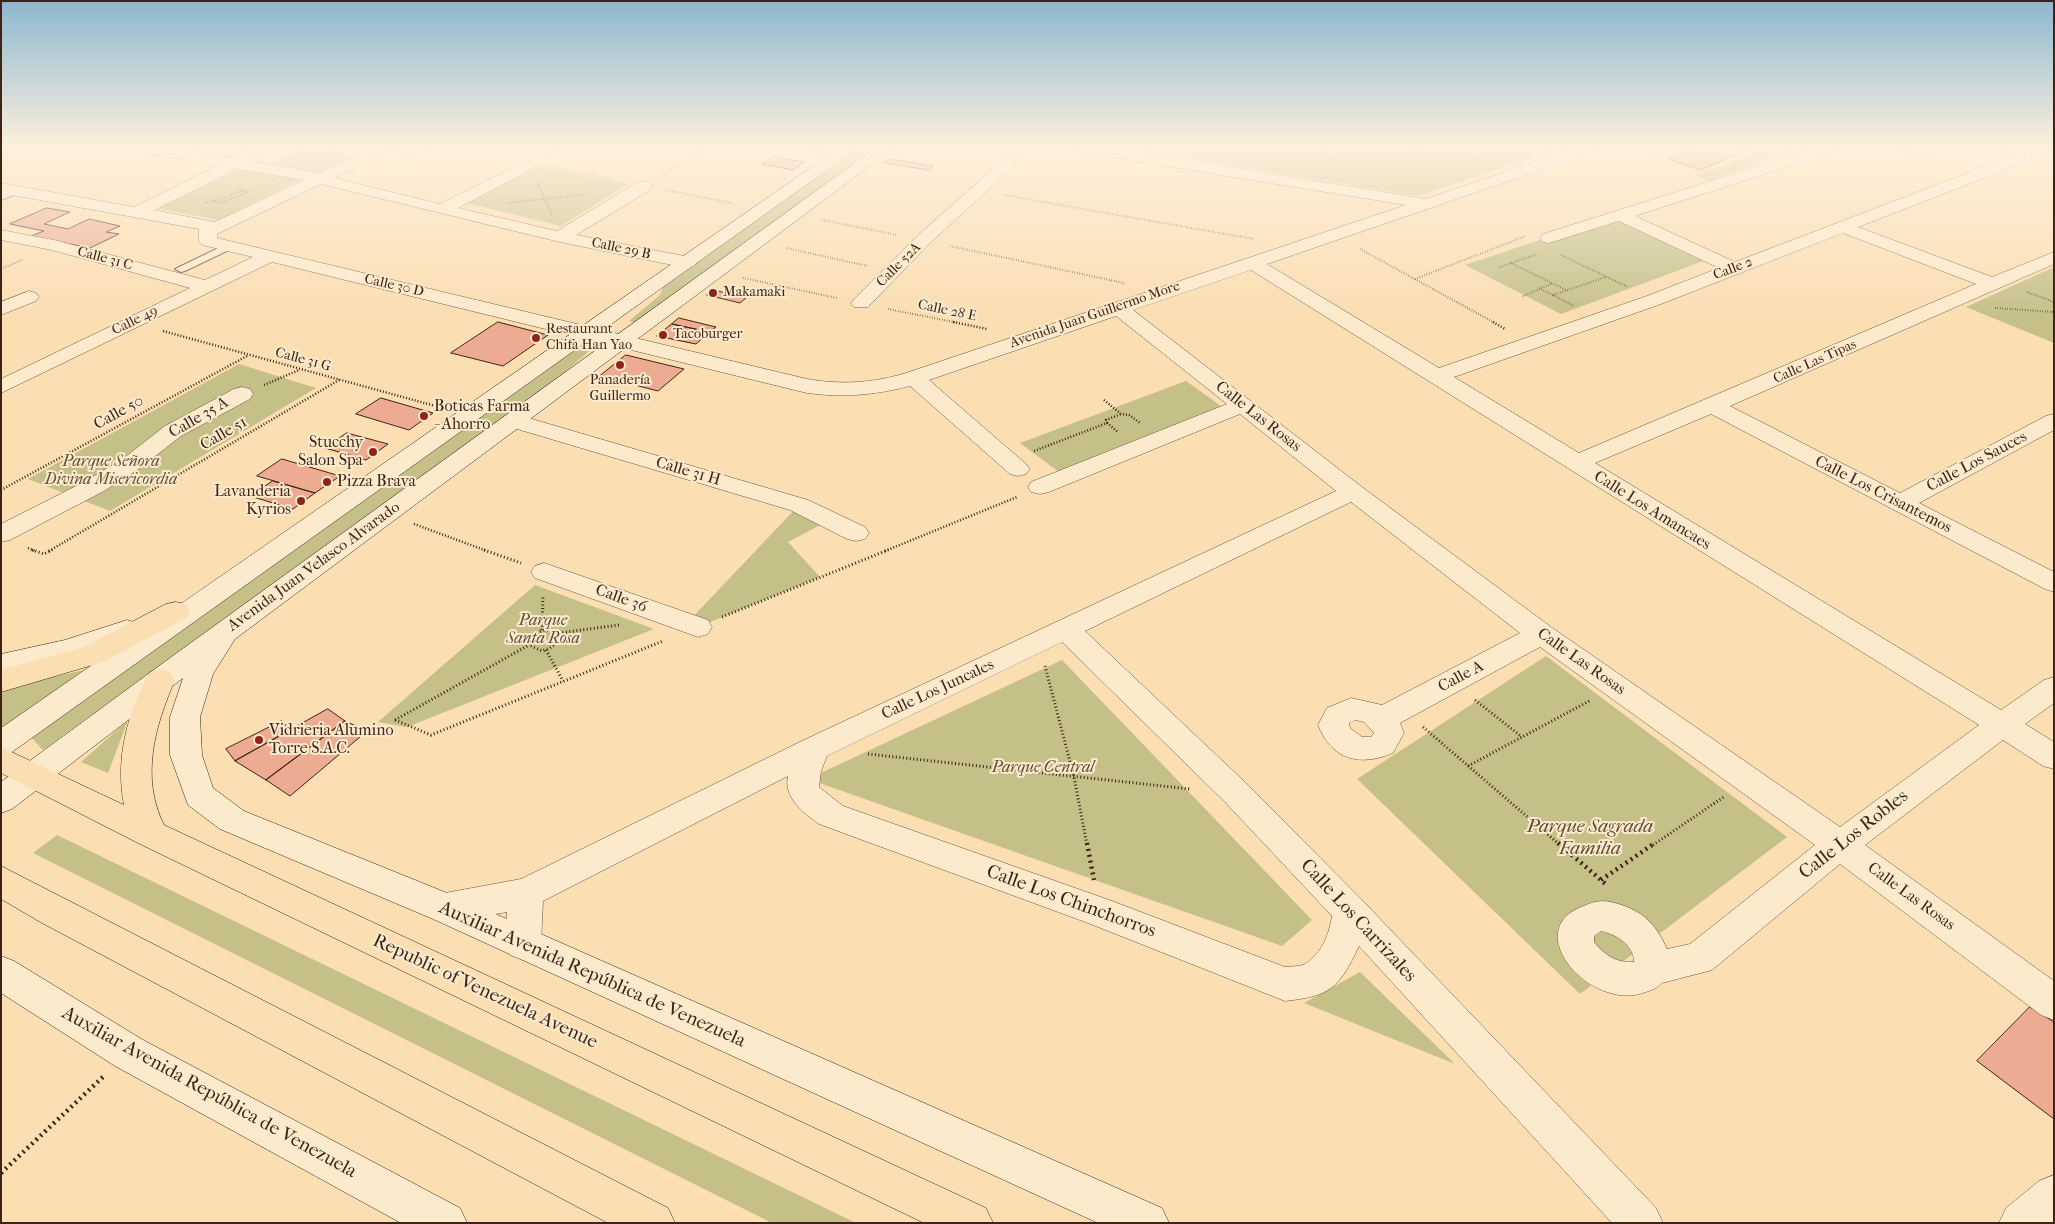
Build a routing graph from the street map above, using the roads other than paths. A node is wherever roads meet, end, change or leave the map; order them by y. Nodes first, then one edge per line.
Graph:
1 (85, 204) edge
2 (152, 204) edge
3 (266, 204) edge
4 (421, 204) edge
5 (452, 204) edge
6 (614, 204) edge
7 (770, 204) edge
8 (810, 204) edge
9 (964, 204) edge
10 (1426, 204) edge
11 (1658, 204) edge
12 (1903, 204) edge
13 (443, 209) junction
14 (137, 212) junction
15 (1621, 216) junction
16 (1842, 227) junction
17 (208, 232) junction
18 (1, 235) edge
19 (560, 236) junction
20 (1545, 245) road end
21 (229, 246) junction
22 (270, 256) junction
23 (2054, 257) edge
24 (687, 262) junction
25 (1252, 262) junction
26 (1734, 268) junction
27 (180, 269) dead end
28 (1993, 284) junction
29 (208, 287) junction
30 (1, 290) edge
31 (861, 303) road end
32 (1118, 308) junction
33 (1, 309) edge
34 (588, 332) junction
35 (623, 341) junction
36 (1437, 376) junction
37 (914, 378) junction
38 (1, 387) edge
39 (242, 394) road end
40 (1243, 405) junction
41 (1712, 406) junction
42 (2054, 421) edge
43 (515, 422) junction
44 (1575, 463) junction
45 (1014, 465) road end
46 (1040, 487) dead end
47 (1353, 492) junction
48 (1900, 503) junction
49 (856, 532) dead end
50 (1, 534) edge
51 (261, 560) junction
52 (544, 572) road end
53 (2054, 582) edge
54 (176, 611) junction
55 (698, 627) dead end
56 (225, 632) junction
57 (1541, 634) junction
58 (1053, 636) junction
59 (1, 664) edge
60 (160, 680) junction
61 (1, 681) edge
62 (2054, 688) edge
63 (1391, 714) road end
64 (2000, 725) junction
65 (1, 744) edge
66 (815, 748) junction
67 (2054, 757) edge
68 (1, 759) edge
69 (33, 775) junction
70 (1, 800) edge
71 (152, 834) junction
72 (1840, 845) junction
73 (1, 881) edge
74 (526, 893) junction
75 (444, 908) junction
76 (1350, 911) junction
77 (523, 944) junction
78 (1651, 970) dead end
79 (1, 973) edge
80 (2054, 1003) edge
81 (2054, 1196) edge
82 (445, 1223) edge
83 (653, 1223) edge
84 (971, 1223) edge
85 (1146, 1223) edge
86 (1641, 1223) edge
87 (2021, 1223) edge

1 - 14 street
2 - 14 street
3 - 17 street
4 - 13 street, Calle 29 B
5 - 13 street
6 - 19 street
7 - 24 street
8 - 35 street, Avenida Juan Velasco Alvarado
9 - 31 street, Calle 52A
10 - 25 street, Avenida Juan Guillermo More
11 - 15 street
12 - 16 street, Calle 2
13 - 19 street, Calle 29 B
14 - 17 street
15 - 20 street
15 - 26 street
16 - 26 street, Calle 2
16 - 28 street
17 - 21 street, Calle 30 D
18 - 29 street, Calle 31 C
19 - 24 street, Calle 29 B
21 - 22 street, Calle 30 D
21 - 27 lane
22 - 29 street, Calle 49
22 - 34 street, Calle 30 D
23 - 28 street, Calle Las Tipas
24 - 34 street
25 - 32 street, Avenida Juan Guillermo More
25 - 36 street, Calle Los Amancaes
26 - 36 street, Calle 2
28 - 41 street, Calle Las Tipas
29 - 38 street, Calle 49
30 - 33 street
32 - 37 street, Avenida Juan Guillermo More
32 - 40 street, Calle Las Rosas
34 - 35 street, Avenida Juan Guillermo More
34 - 51 street
35 - 37 street, Avenida Juan Guillermo More
35 - 43 street, Avenida Juan Velasco Alvarado
36 - 44 street, Calle Los Amancaes
37 - 45 street
39 - 50 street, Calle 35 A
40 - 46 street
40 - 47 street, Calle Las Rosas
41 - 44 street, Calle Las Tipas
41 - 48 street, Calle Los Crisantemos
42 - 48 street, Calle Los Sauces
43 - 49 street, Calle 31 H
43 - 56 street, Avenida Juan Velasco Alvarado
44 - 64 street, Calle Los Amancaes
47 - 57 street, Calle Las Rosas
47 - 58 street, Calle Los Juncales
48 - 53 street, Calle Los Crisantemos
51 - 54 street
51 - 65 street
52 - 55 street, Calle 36
54 - 59 street
54 - 61 main road
56 - 60 street, Avenida Juan Velasco Alvarado
56 - 75 street, Auxiliar Avenida República de Venezuela
57 - 63 street, Calle A
57 - 72 street, Calle Las Rosas
58 - 66 street, Calle Los Juncales
58 - 76 street, Calle Los Carrizales
60 - 69 street, Avenida Juan Velasco Alvarado
60 - 71 main road
62 - 64 street, Calle Los Robles
64 - 67 street, Calle Los Amancaes
64 - 72 street, Calle Los Robles
66 - 74 street, Calle Los Juncales
66 - 76 street, Calle Los Chinchorros
68 - 69 main road, Republic of Venezuela Avenue
69 - 70 street, Avenida Juan Velasco Alvarado
69 - 71 main road, Republic of Venezuela Avenue
71 - 84 main road, Republic of Venezuela Avenue
72 - 78 street, Calle Los Robles
72 - 80 street, Calle Las Rosas
73 - 83 main road
74 - 75 street, Calle Los Juncales
74 - 77 street
75 - 77 street, Auxiliar Avenida República de Venezuela
76 - 86 street, Calle Los Carrizales
77 - 85 street, Auxiliar Avenida República de Venezuela
79 - 82 street, Auxiliar Avenida República de Venezuela
81 - 87 street

